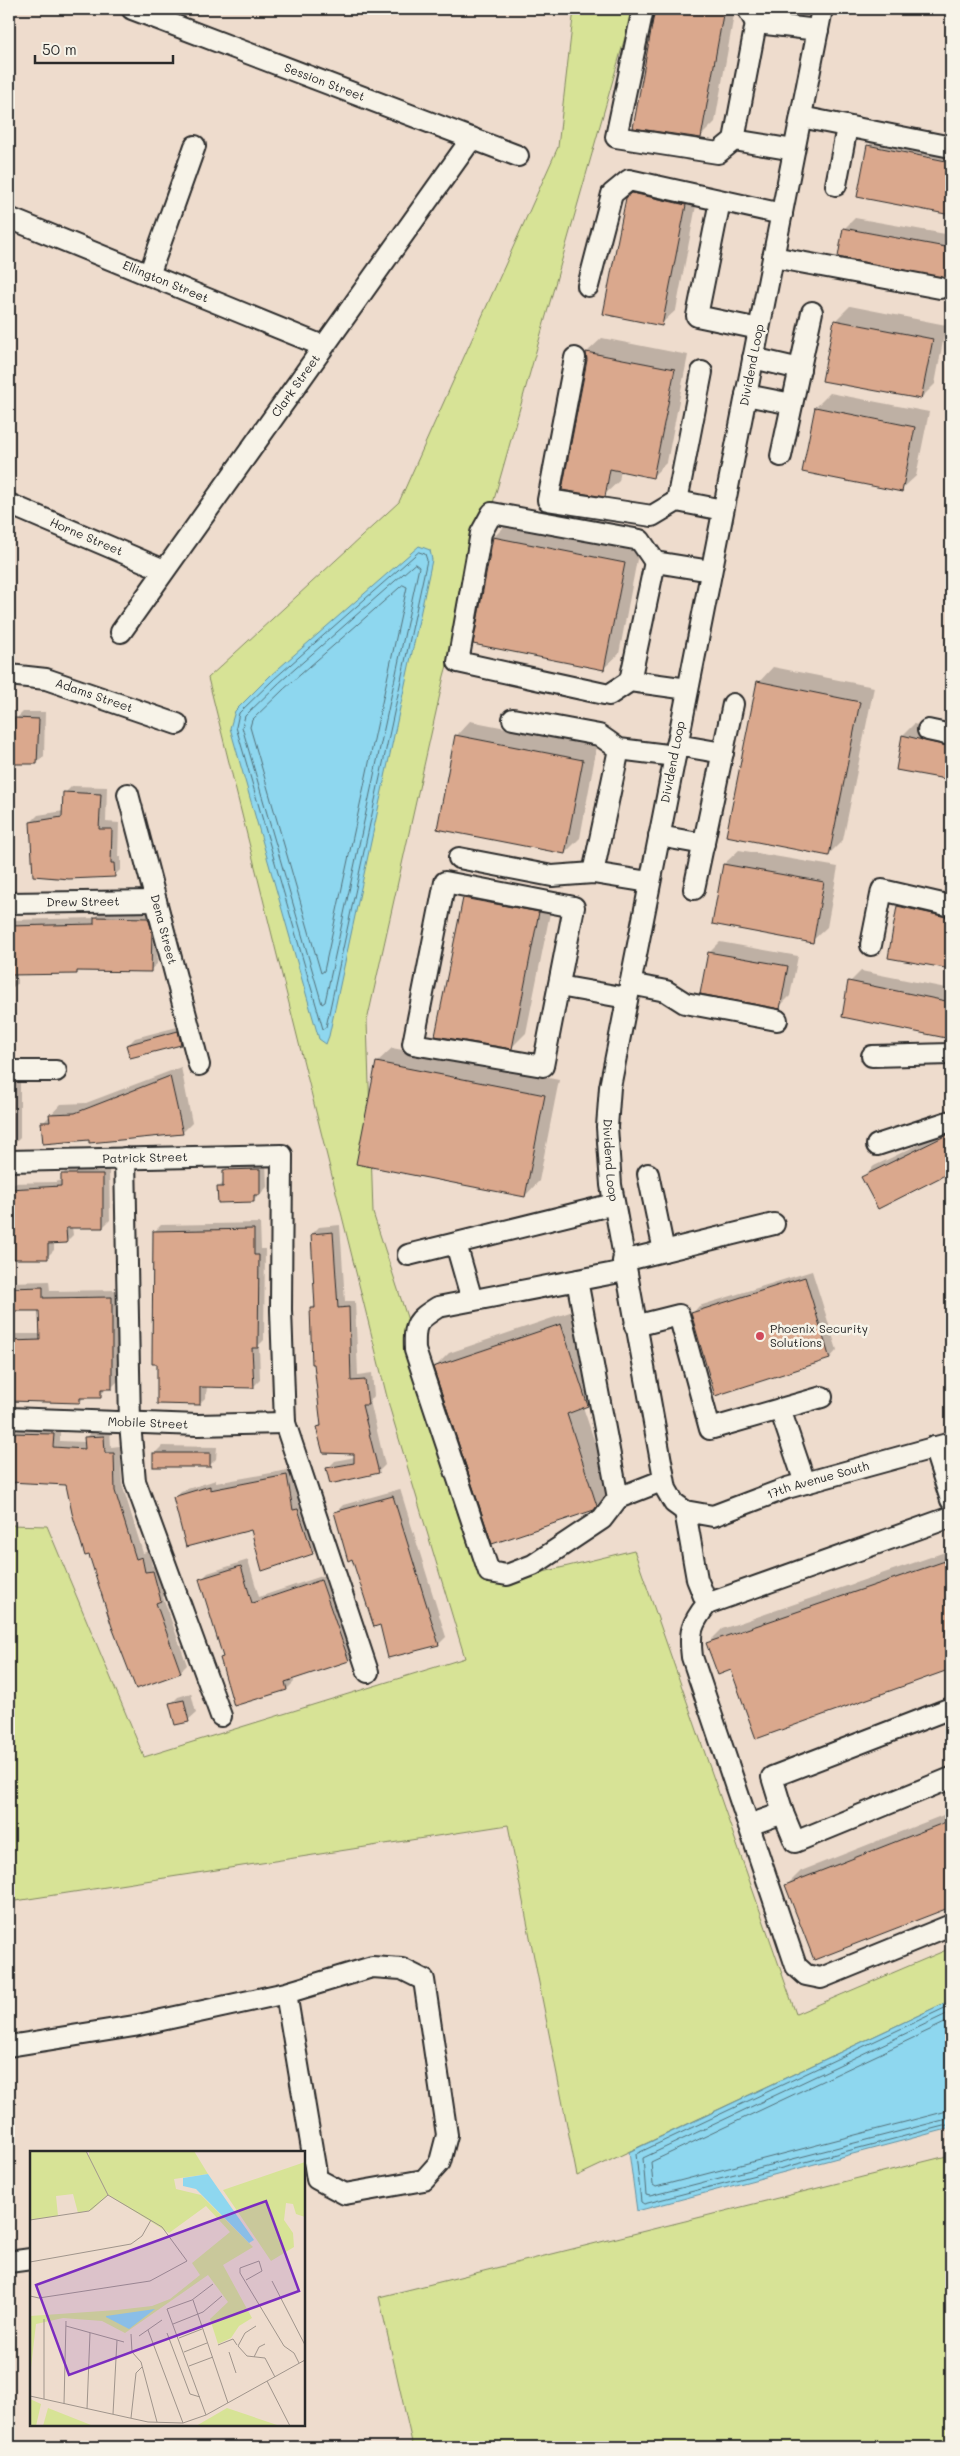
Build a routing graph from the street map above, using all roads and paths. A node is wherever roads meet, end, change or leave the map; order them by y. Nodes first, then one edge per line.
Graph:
1 (132, 9) edge
2 (644, 9) edge
3 (822, 9) edge
4 (752, 16) edge
5 (818, 30) junction
6 (801, 117) junction
7 (848, 126) junction
8 (472, 138) junction
9 (734, 140) junction
10 (195, 146) dead end
11 (951, 147) edge
12 (794, 150) junction
13 (518, 156) dead end
14 (836, 185) dead end
15 (720, 201) junction
16 (782, 214) junction
17 (9, 218) edge
18 (773, 257) junction
19 (149, 275) junction
20 (588, 286) dead end
21 (940, 288) dead end
22 (812, 312) dead end
23 (759, 329) junction
24 (323, 346) junction
25 (575, 358) dead end
26 (753, 358) junction
27 (800, 369) junction
28 (702, 372) dead end
29 (746, 395) junction
30 (792, 404) junction
31 (781, 456) dead end
32 (677, 502) junction
33 (9, 504) edge
34 (723, 510) junction
35 (655, 562) junction
36 (164, 570) junction
37 (711, 571) junction
38 (121, 632) dead end
39 (9, 675) edge
40 (630, 681) junction
41 (688, 689) junction
42 (733, 704) dead end
43 (513, 719) dead end
44 (177, 724) dead end
45 (928, 730) dead end
46 (951, 735) edge
47 (618, 749) junction
48 (676, 751) junction
49 (723, 753) junction
50 (128, 794) dead end
51 (659, 836) junction
52 (704, 844) junction
53 (459, 858) dead end
54 (593, 873) junction
55 (650, 882) junction
56 (694, 889) dead end
57 (156, 901) junction
58 (9, 903) edge
59 (951, 906) edge
60 (871, 945) dead end
61 (559, 986) junction
62 (628, 991) junction
63 (776, 1020) dead end
64 (951, 1054) edge
65 (872, 1056) dead end
66 (199, 1065) dead end
67 (9, 1071) edge
68 (56, 1071) dead end
69 (951, 1120) edge
70 (877, 1145) dead end
71 (124, 1158) junction
72 (9, 1161) edge
73 (648, 1174) dead end
74 (614, 1204) junction
75 (774, 1224) dead end
76 (456, 1244) junction
77 (664, 1251) junction
78 (408, 1255) dead end
79 (624, 1266) junction
80 (577, 1280) junction
81 (472, 1300) junction
82 (635, 1326) junction
83 (822, 1397) dead end
84 (780, 1409) junction
85 (9, 1418) edge
86 (130, 1423) junction
87 (286, 1423) junction
88 (943, 1445) edge
89 (664, 1480) junction
90 (805, 1483) junction
91 (618, 1498) junction
92 (951, 1500) edge
93 (685, 1511) junction
94 (951, 1517) edge
95 (706, 1604) junction
96 (368, 1672) dead end
97 (951, 1708) edge
98 (221, 1716) dead end
99 (951, 1778) edge
100 (783, 1813) junction
101 (749, 1825) junction
102 (951, 1925) edge
103 (286, 1993) junction
104 (9, 2046) edge
105 (30, 2259) edge
106 (9, 2262) edge

1 - 8 street, Session Street
2 - 9 street
3 - 5 street, Dividend Loop
4 - 5 street
4 - 9 street
5 - 6 street, Dividend Loop
6 - 7 street
6 - 12 street, Dividend Loop
7 - 11 street
7 - 14 street
8 - 13 street, Session Street
8 - 24 street, Clark Street
9 - 12 street
10 - 19 street
12 - 16 street, Dividend Loop
15 - 16 street
15 - 20 street
15 - 23 street
16 - 18 street, Dividend Loop
17 - 19 street, Ellington Street
18 - 21 street
18 - 23 street, Dividend Loop
19 - 24 street, Ellington Street
22 - 27 street
23 - 26 street, Dividend Loop
24 - 36 street, Clark Street
25 - 32 street
26 - 27 street
26 - 29 street, Dividend Loop
27 - 30 street
28 - 32 street
29 - 30 street
29 - 34 street, Dividend Loop
30 - 31 street
32 - 34 street
33 - 36 street, Horne Street
34 - 37 street, Dividend Loop
35 - 37 street
35 - 40 street
35 - 40 street
36 - 38 street, Clark Street
37 - 41 street, Dividend Loop
39 - 44 street, Adams Street
40 - 41 street
41 - 48 street, Dividend Loop
42 - 49 street
43 - 47 street
45 - 46 street
47 - 48 street
47 - 54 street
48 - 49 street
48 - 51 street, Dividend Loop
49 - 52 street
50 - 57 street, Dena Street
51 - 52 street
51 - 55 street, Dividend Loop
52 - 56 street
53 - 54 street
54 - 55 street
55 - 62 street, Dividend Loop
57 - 58 street, Drew Street
57 - 66 street, Dena Street
59 - 60 street
61 - 61 street
61 - 62 street
62 - 63 street
62 - 74 street, Dividend Loop
64 - 65 street
67 - 68 street
69 - 70 street
71 - 72 street, Patrick Street
71 - 86 street
71 - 87 street, Patrick Street
73 - 77 street
74 - 76 street
74 - 79 street, Dividend Loop
75 - 77 street
76 - 78 street
76 - 81 street
77 - 79 street
79 - 80 street
79 - 82 street, Dividend Loop
80 - 81 street
80 - 91 street
81 - 91 street
82 - 84 street
82 - 89 street, Dividend Loop
83 - 84 street
84 - 90 street
85 - 86 street, Mobile Street
86 - 87 street, Mobile Street
86 - 98 street
87 - 96 street
88 - 90 street, 17th Avenue South
88 - 92 street
89 - 91 street
89 - 93 street, Dividend Loop
90 - 93 street, 17th Avenue South
93 - 95 street
94 - 95 street
95 - 101 street
97 - 100 street
99 - 100 street
100 - 101 street
101 - 102 street
103 - 103 street
103 - 104 street
105 - 106 street

